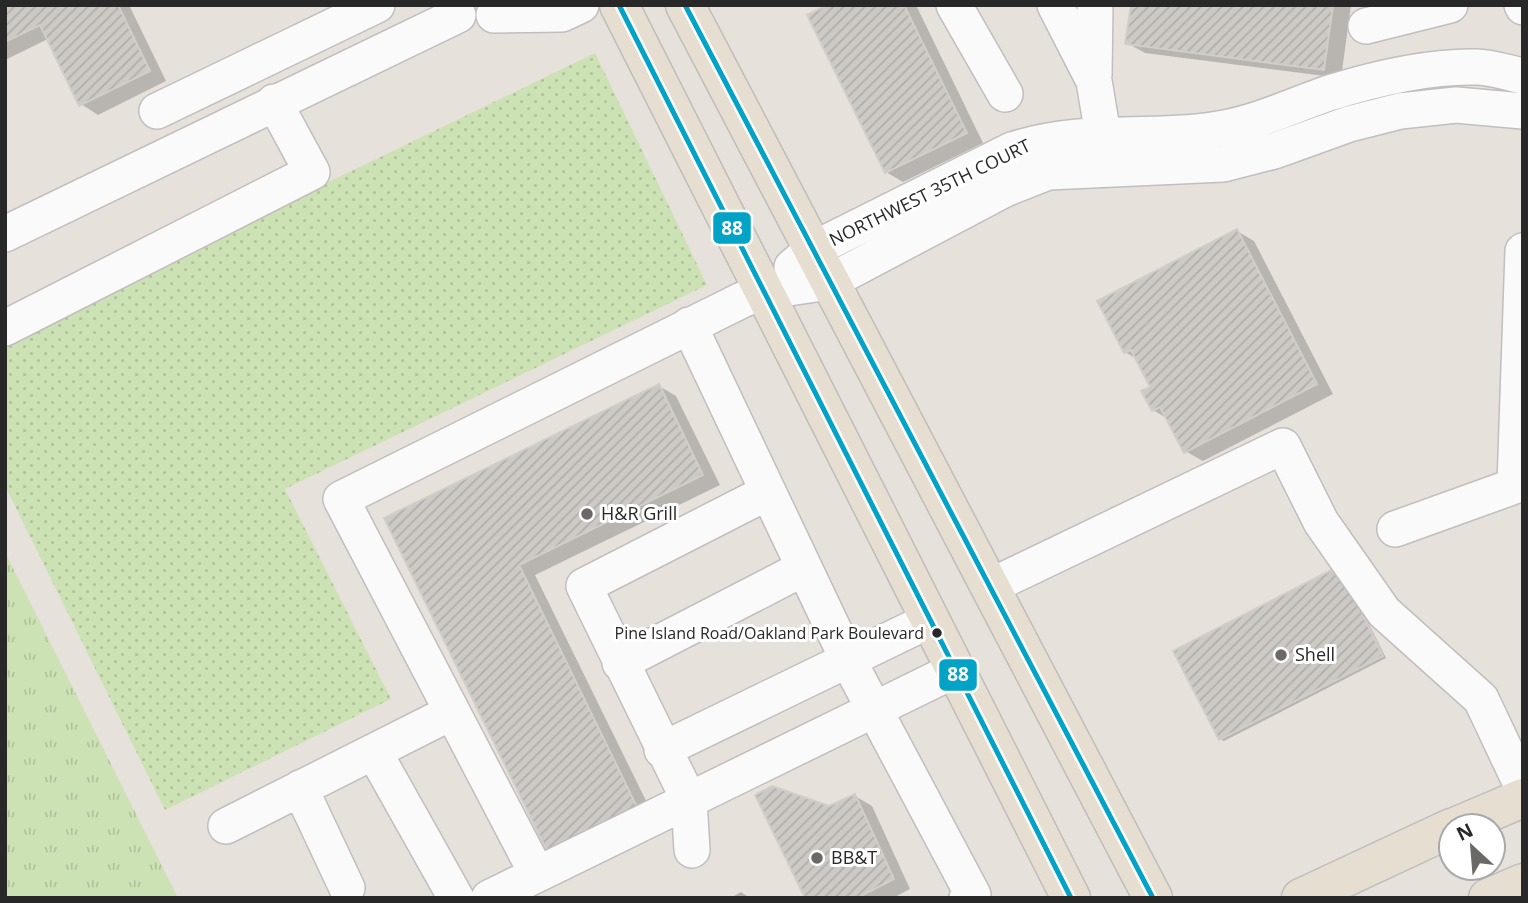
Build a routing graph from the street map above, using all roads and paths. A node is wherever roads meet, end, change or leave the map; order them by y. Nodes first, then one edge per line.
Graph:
1 (377, 5) edge
2 (581, 5) edge
3 (619, 5) edge
4 (685, 5) edge
5 (954, 5) edge
6 (1055, 5) edge
7 (1095, 5) edge
8 (1450, 5) edge
9 (458, 15) dead end
10 (494, 15) dead end
11 (1366, 26) dead end
12 (1523, 76) edge
13 (1094, 82) junction
14 (1005, 93) dead end
15 (274, 102) junction
16 (157, 111) dead end
17 (1523, 111) edge
18 (1103, 152) junction
19 (5, 234) edge
20 (1523, 251) edge
21 (821, 266) junction
22 (762, 292) junction
23 (689, 325) junction
24 (5, 328) edge
25 (1519, 483) edge
26 (768, 492) junction
27 (1395, 529) dead end
28 (804, 568) junction
29 (989, 587) junction
30 (930, 620) junction
31 (848, 660) junction
32 (620, 663) junction
33 (955, 670) junction
34 (874, 709) junction
35 (452, 712) junction
36 (662, 750) junction
37 (374, 752) junction
38 (1523, 788) edge
39 (300, 789) junction
40 (1523, 798) edge
41 (689, 800) junction
42 (1490, 812) edge
43 (226, 826) dead end
44 (1437, 834) edge
45 (692, 850) dead end
46 (537, 874) junction
47 (1523, 883) edge
48 (347, 888) dead end
49 (456, 898) edge
50 (489, 898) edge
51 (967, 898) edge
52 (1071, 898) edge
53 (1153, 898) edge
54 (1300, 898) edge
55 (1488, 898) edge

1 - 16 street
2 - 10 street
3 - 22 main road
4 - 21 main road
5 - 14 street
6 - 13 street
7 - 13 street
8 - 11 street
9 - 15 street
12 - 18 street, NORTHWEST 35TH COURT
13 - 18 street
15 - 19 street
15 - 24 street
17 - 18 street, NORTHWEST 35TH COURT
18 - 21 street, NORTHWEST 35TH COURT
20 - 25 street
21 - 22 street, NORTHWEST 35TH COURT
21 - 29 main road
22 - 23 street, NORTHWEST 35TH COURT
22 - 30 main road
23 - 26 street
23 - 35 street, NORTHWEST 35TH COURT
25 - 27 street
26 - 28 street
26 - 32 street
28 - 31 street
28 - 32 street
29 - 38 street
29 - 53 main road
30 - 31 street
30 - 33 main road
31 - 34 street
31 - 36 street
32 - 36 street
33 - 34 street
33 - 52 main road
34 - 41 street
34 - 51 street
35 - 37 street
35 - 46 street
36 - 41 street
37 - 39 street
37 - 49 street
39 - 43 street
39 - 48 street
40 - 42 main road
41 - 45 street
41 - 46 street
44 - 54 main road
46 - 50 street
47 - 55 main road

